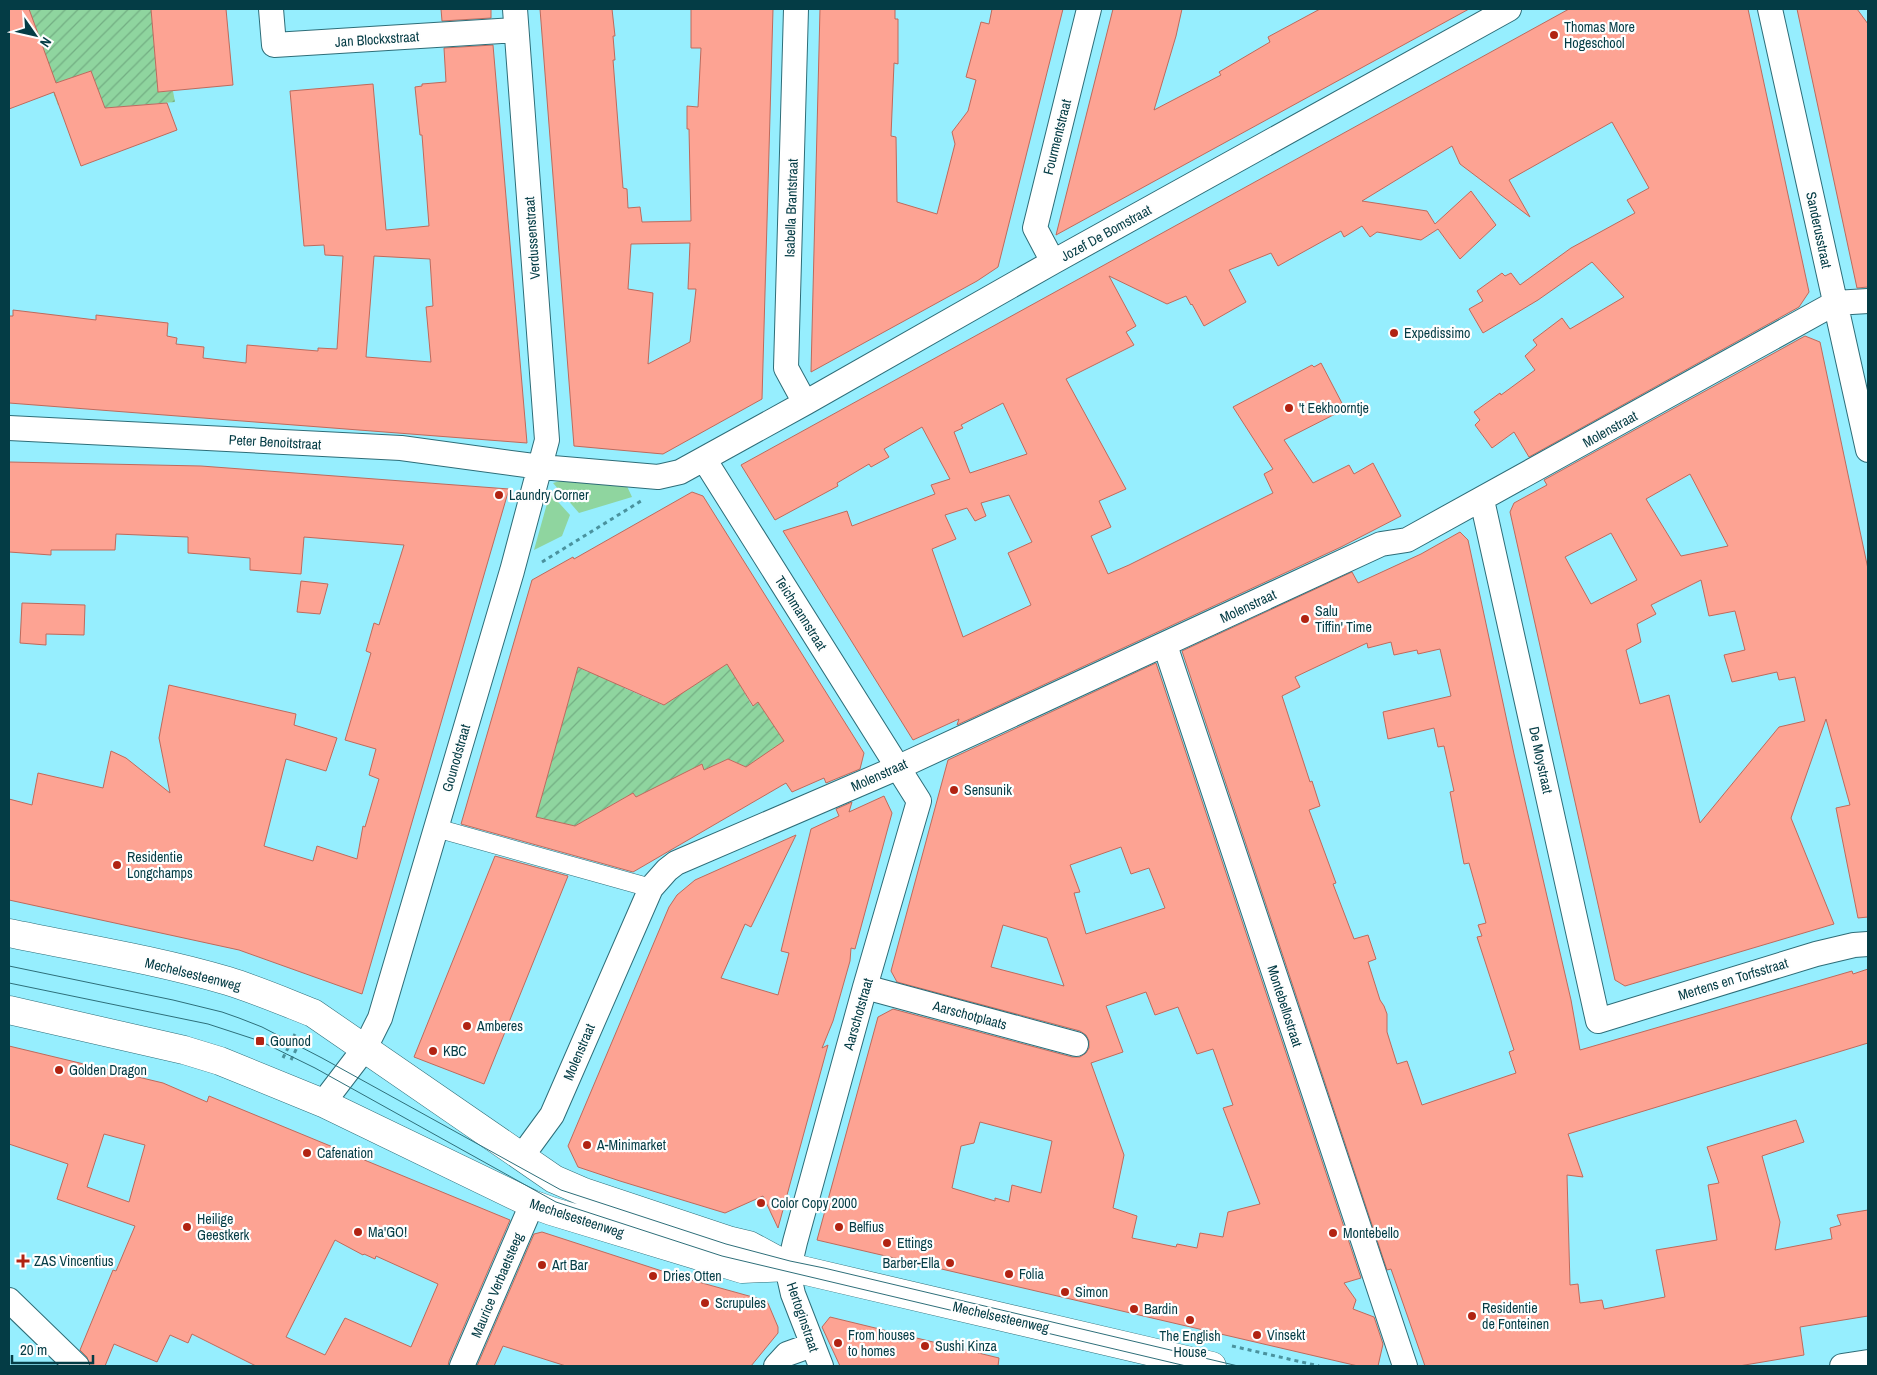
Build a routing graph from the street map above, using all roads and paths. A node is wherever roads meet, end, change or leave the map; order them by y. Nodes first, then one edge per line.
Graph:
1 (271, 9) edge
2 (796, 9) edge
3 (1089, 9) edge
4 (1509, 9) edge
5 (1770, 9) edge
6 (516, 19) edge
7 (1053, 262) junction
8 (1868, 301) edge
9 (1835, 303) junction
10 (805, 403) junction
11 (9, 428) edge
12 (1868, 450) edge
13 (704, 459) junction
14 (541, 466) junction
15 (649, 496) dead end
16 (1482, 500) junction
17 (512, 570) junction
18 (1165, 645) junction
19 (899, 767) junction
20 (436, 828) junction
21 (651, 888) junction
22 (9, 933) edge
23 (1868, 944) edge
24 (865, 987) junction
25 (9, 1010) edge
26 (310, 1012) junction
27 (1598, 1021) joint
28 (1076, 1044) dead end
29 (365, 1048) junction
30 (276, 1084) junction
31 (323, 1103) junction
32 (522, 1156) junction
33 (532, 1204) junction
34 (789, 1267) junction
35 (9, 1300) edge
36 (812, 1344) junction
37 (1217, 1355) edge
38 (1868, 1362) edge
39 (77, 1366) edge
40 (462, 1366) edge
41 (776, 1366) edge
42 (821, 1366) edge
43 (1319, 1366) edge
44 (1405, 1366) edge
45 (1842, 1366) edge

1 - 6 street, Jan Blockxstraat
2 - 10 street, Isabella Brantstraat
3 - 7 street, Fourmentstraat
4 - 7 street, Jozef De Bomstraat
5 - 9 street, Sanderusstraat
6 - 14 street, Verdussenstraat
7 - 10 street, Jozef De Bomstraat
8 - 9 street
9 - 12 street, Sanderusstraat
9 - 16 street, Molenstraat
10 - 13 street, Jozef De Bomstraat
11 - 14 street, Peter Benoitstraat
13 - 14 street, Peter Benoitstraat
13 - 19 street, Teichmannstraat
14 - 17 street, Gounodstraat
15 - 17 path
16 - 18 street, Molenstraat
16 - 27 street, De Moystraat
17 - 20 street, Gounodstraat
18 - 19 street, Molenstraat
18 - 44 street, Montebellostraat
19 - 21 street, Molenstraat
19 - 24 street, Aarschotstraat
20 - 21 street
20 - 29 street, Gounodstraat
21 - 32 street, Molenstraat
22 - 26 main road, Mechelsesteenweg
23 - 27 street, Mertens en Torfsstraat
24 - 28 street, Aarschotplaats
24 - 34 street, Aarschotstraat
25 - 30 main road, Mechelsesteenweg
26 - 29 main road, Mechelsesteenweg
26 - 30 path
26 - 30 path
29 - 31 street
29 - 32 main road, Mechelsesteenweg
30 - 31 main road, Mechelsesteenweg
31 - 33 main road, Mechelsesteenweg
32 - 34 main road, Mechelsesteenweg
33 - 34 main road, Mechelsesteenweg
33 - 40 street, Maurice Verbaetsteeg
34 - 36 street, Hertoginstraat
34 - 37 main road, Mechelsesteenweg
35 - 39 street
36 - 41 street
36 - 42 street, Hertoginstraat
37 - 43 path
38 - 45 street

